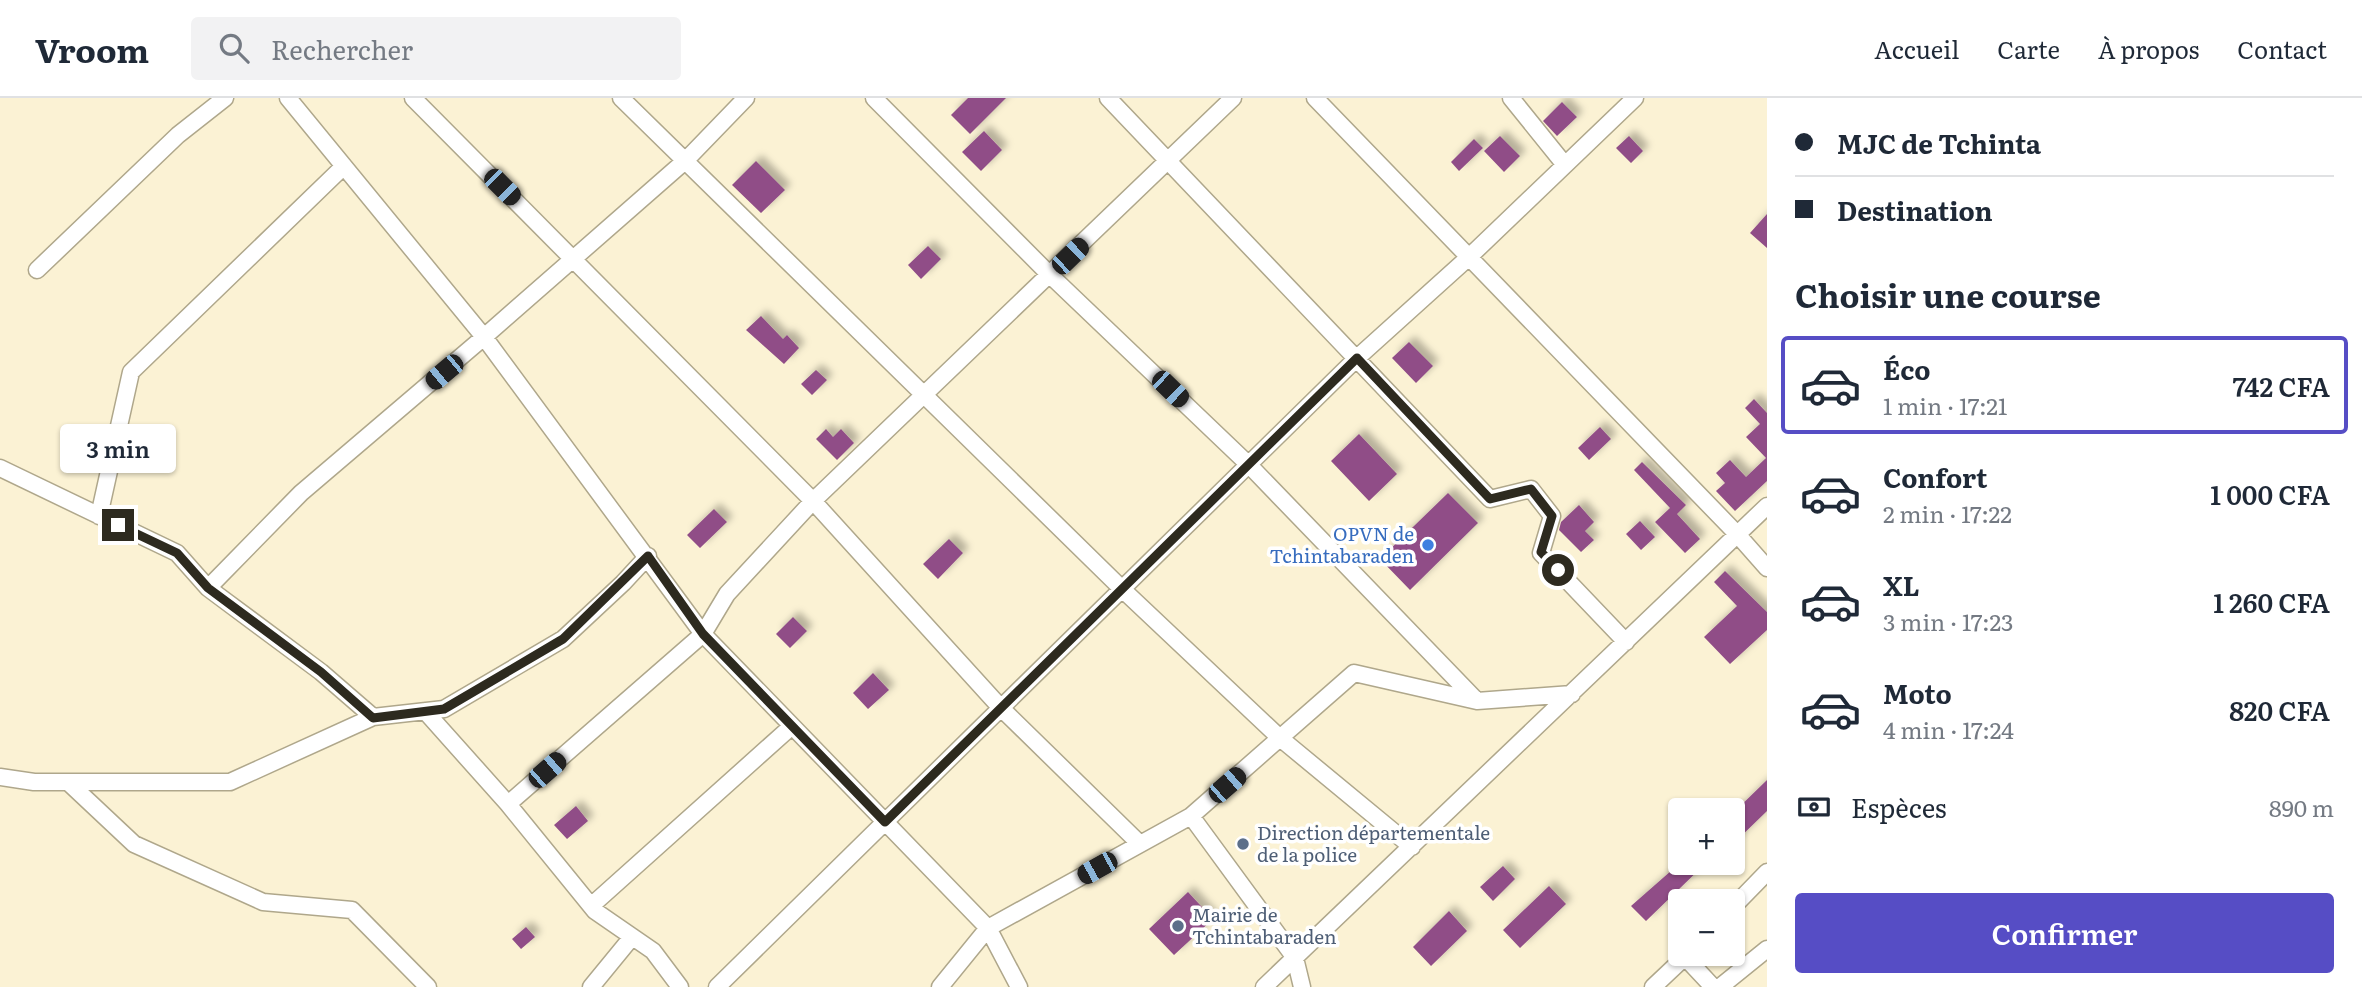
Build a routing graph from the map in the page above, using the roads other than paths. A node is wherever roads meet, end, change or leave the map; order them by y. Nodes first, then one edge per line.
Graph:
1 (225, 98) edge
2 (288, 98) edge
3 (412, 98) edge
4 (621, 98) edge
5 (746, 98) edge
6 (874, 98) edge
7 (1108, 98) edge
8 (1233, 98) edge
9 (1315, 98) edge
10 (1511, 98) edge
11 (1635, 98) edge
12 (686, 160) junction
13 (1169, 160) junction
14 (1565, 165) junction
15 (344, 166) junction
16 (1469, 257) junction
17 (574, 259) junction
18 (37, 270) dead end
19 (1050, 275) junction
20 (484, 337) junction
21 (1357, 358) junction
22 (924, 395) junction
23 (1249, 465) junction
24 (0, 468) edge
25 (813, 500) junction
26 (1767, 506) edge
27 (99, 516) junction
28 (1737, 534) junction
29 (648, 556) junction
30 (1767, 568) edge
31 (208, 588) junction
32 (1121, 588) junction
33 (703, 634) junction
34 (1626, 642) junction
35 (1572, 694) junction
36 (1477, 701) junction
37 (1001, 708) junction
38 (425, 711) junction
39 (373, 718) junction
40 (792, 726) junction
41 (1280, 738) junction
42 (0, 778) edge
43 (68, 782) junction
44 (508, 804) junction
45 (1191, 816) junction
46 (885, 822) junction
47 (1140, 844) junction
48 (1412, 847) junction
49 (1767, 872) edge
50 (1745, 895) edge
51 (591, 906) junction
52 (988, 928) junction
53 (632, 937) junction
54 (1767, 949) edge
55 (1295, 958) junction
56 (1676, 966) edge
57 (1695, 966) edge
58 (428, 987) edge
59 (591, 987) edge
60 (680, 987) edge
61 (717, 987) edge
62 (940, 987) edge
63 (1019, 987) edge
64 (1264, 987) edge
65 (1302, 987) edge
66 (1653, 987) edge
67 (1713, 987) edge
68 (1720, 987) edge

1 - 18 street
2 - 15 street
3 - 17 street
4 - 12 street
5 - 12 street
6 - 19 street
7 - 13 street
8 - 13 street
9 - 16 street
10 - 14 street
11 - 14 street
12 - 17 street
12 - 22 street
13 - 19 street
13 - 21 street
14 - 16 street
15 - 20 street
15 - 27 street
16 - 21 street
16 - 28 street
17 - 20 street
17 - 25 street
19 - 22 street
19 - 23 street
20 - 29 street
20 - 31 street
21 - 23 street
21 - 34 street
22 - 25 street
22 - 32 street
23 - 32 street
23 - 36 street
24 - 27 street
25 - 33 street
25 - 37 street
26 - 28 street
27 - 31 street
28 - 30 street
28 - 34 street
29 - 33 street
29 - 38 street
31 - 39 street
32 - 37 street
32 - 41 street
33 - 40 street
33 - 44 street
34 - 35 street
35 - 36 street
35 - 48 street
36 - 41 street
37 - 46 street
37 - 47 street
38 - 39 street
38 - 44 street
39 - 43 street
40 - 46 street
40 - 51 street
41 - 45 street
41 - 48 street
42 - 43 street
43 - 58 street
44 - 51 street
45 - 47 street
45 - 55 street
46 - 52 street
46 - 61 street
47 - 52 street
48 - 55 street
49 - 50 street
51 - 53 street
52 - 62 street
52 - 63 street
53 - 59 street
53 - 60 street
54 - 68 street
55 - 64 street
55 - 65 street
56 - 66 street
57 - 67 street

